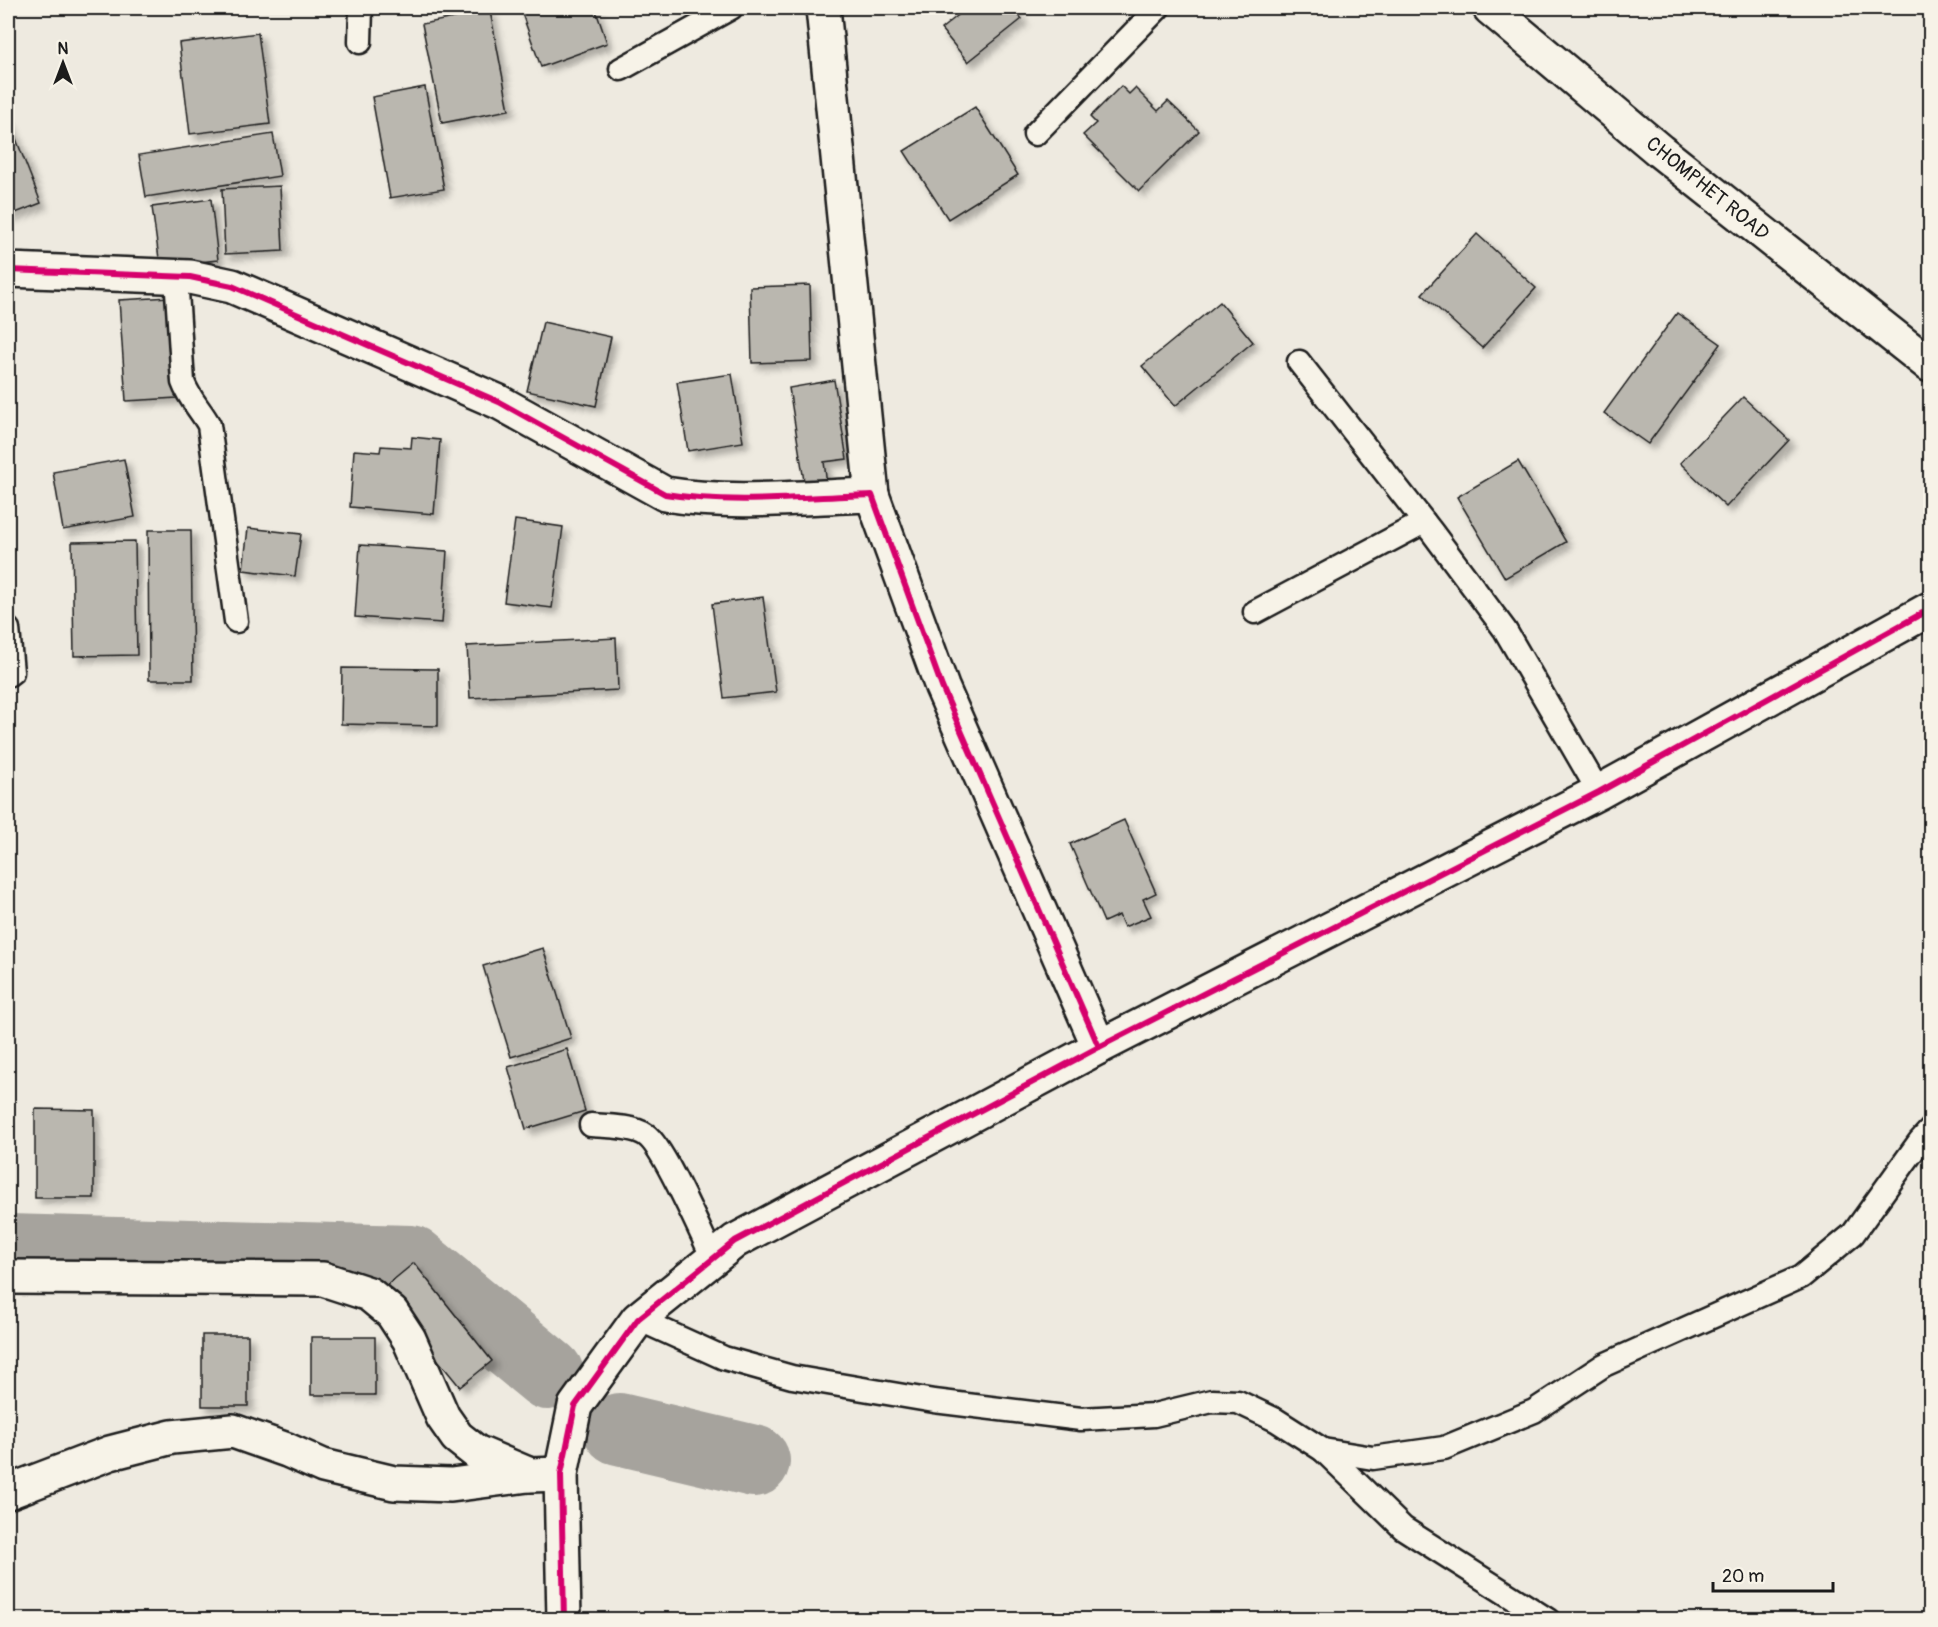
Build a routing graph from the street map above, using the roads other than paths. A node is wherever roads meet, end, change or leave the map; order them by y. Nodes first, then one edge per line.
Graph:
1 (361, 8) edge
2 (731, 8) edge
3 (823, 8) edge
4 (1158, 8) edge
5 (1490, 8) edge
6 (360, 42) dead end
7 (621, 69) dead end
8 (1035, 134) dead end
9 (8, 270) edge
10 (176, 277) junction
11 (8, 284) edge
12 (1299, 362) dead end
13 (1930, 364) edge
14 (872, 495) junction
15 (1424, 522) junction
16 (1930, 609) edge
17 (1256, 612) dead end
18 (236, 621) dead end
19 (8, 629) edge
20 (8, 675) edge
21 (1599, 792) junction
22 (1099, 1047) junction
23 (591, 1125) dead end
24 (1930, 1130) edge
25 (713, 1258) junction
26 (8, 1277) edge
27 (638, 1319) junction
28 (1323, 1450) junction
29 (545, 1475) junction
30 (8, 1492) edge
31 (564, 1620) edge
32 (1548, 1620) edge

1 - 6 lane
2 - 7 lane
3 - 14 street
4 - 8 lane
5 - 13 street, CHOMPHET ROAD
9 - 10 street
9 - 11 lane
10 - 14 street
10 - 18 lane
12 - 15 lane
14 - 22 street
15 - 17 lane
15 - 21 lane
16 - 21 street
19 - 20 lane
21 - 22 street
22 - 25 street
23 - 25 lane
24 - 28 lane
25 - 27 street
26 - 29 street
27 - 28 lane
27 - 29 street
28 - 32 lane
29 - 30 street
29 - 31 street

